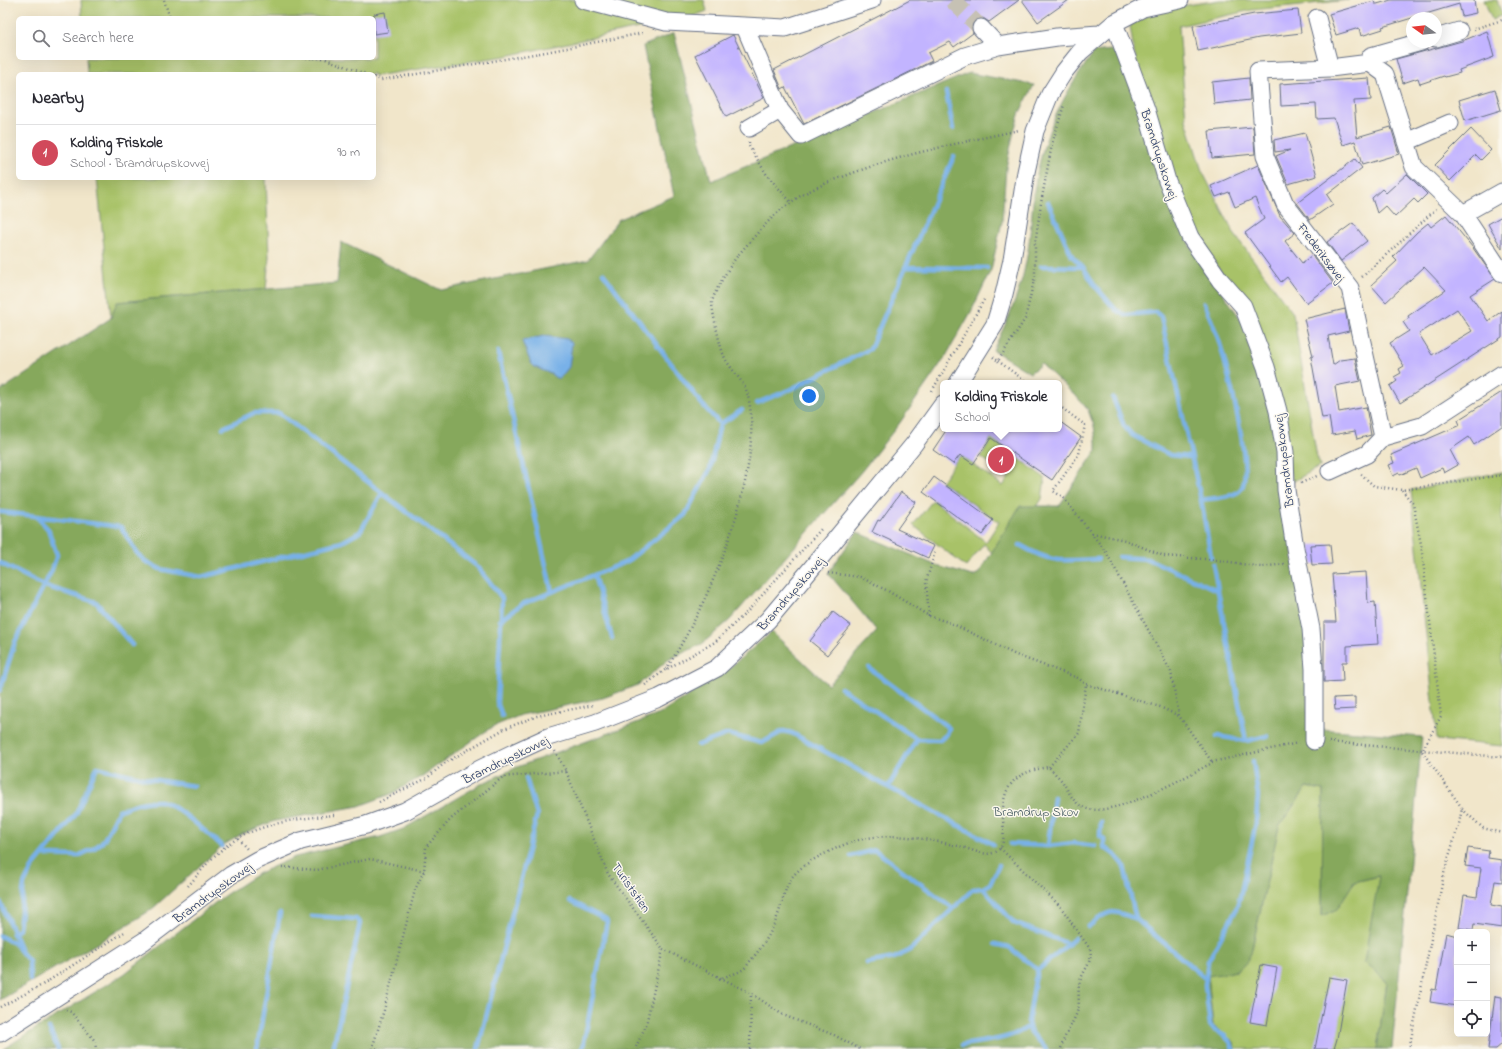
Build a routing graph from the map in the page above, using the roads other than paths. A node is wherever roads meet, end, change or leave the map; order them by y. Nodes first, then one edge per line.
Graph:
1 (583, 0) edge
2 (872, 0) edge
3 (1180, 0) edge
4 (1317, 18) dead end
5 (1114, 23) junction
6 (745, 27) junction
7 (981, 28) tunnel mouth
8 (1459, 31) road end
9 (1099, 34) junction
10 (1442, 36) edge
11 (998, 46) junction
12 (1406, 46) edge
13 (1370, 63) junction
14 (1330, 68) junction
15 (780, 110) junction
16 (1450, 123) dead end
17 (749, 128) road end
18 (1406, 142) junction
19 (1502, 192) edge
20 (1463, 214) junction
21 (1502, 273) edge
22 (1502, 374) edge
23 (960, 380) edge
24 (937, 398) edge
25 (1383, 437) junction
26 (1330, 471) road end
27 (1314, 741) road end
28 (0, 1033) edge

1 - 6 street
2 - 6 street
3 - 5 street
4 - 14 street
5 - 9 street
5 - 27 street, Bramdrupskovvej
6 - 15 street
7 - 11 street
8 - 10 street
9 - 11 street
9 - 23 street
11 - 15 street
12 - 13 street
13 - 14 street, Frederiksøvej
13 - 18 street
14 - 25 street, Frederiksøvej
15 - 17 street
16 - 18 street
18 - 20 street
19 - 20 street
20 - 21 street
22 - 25 street
24 - 28 street, Bramdrupskovvej
25 - 26 street

